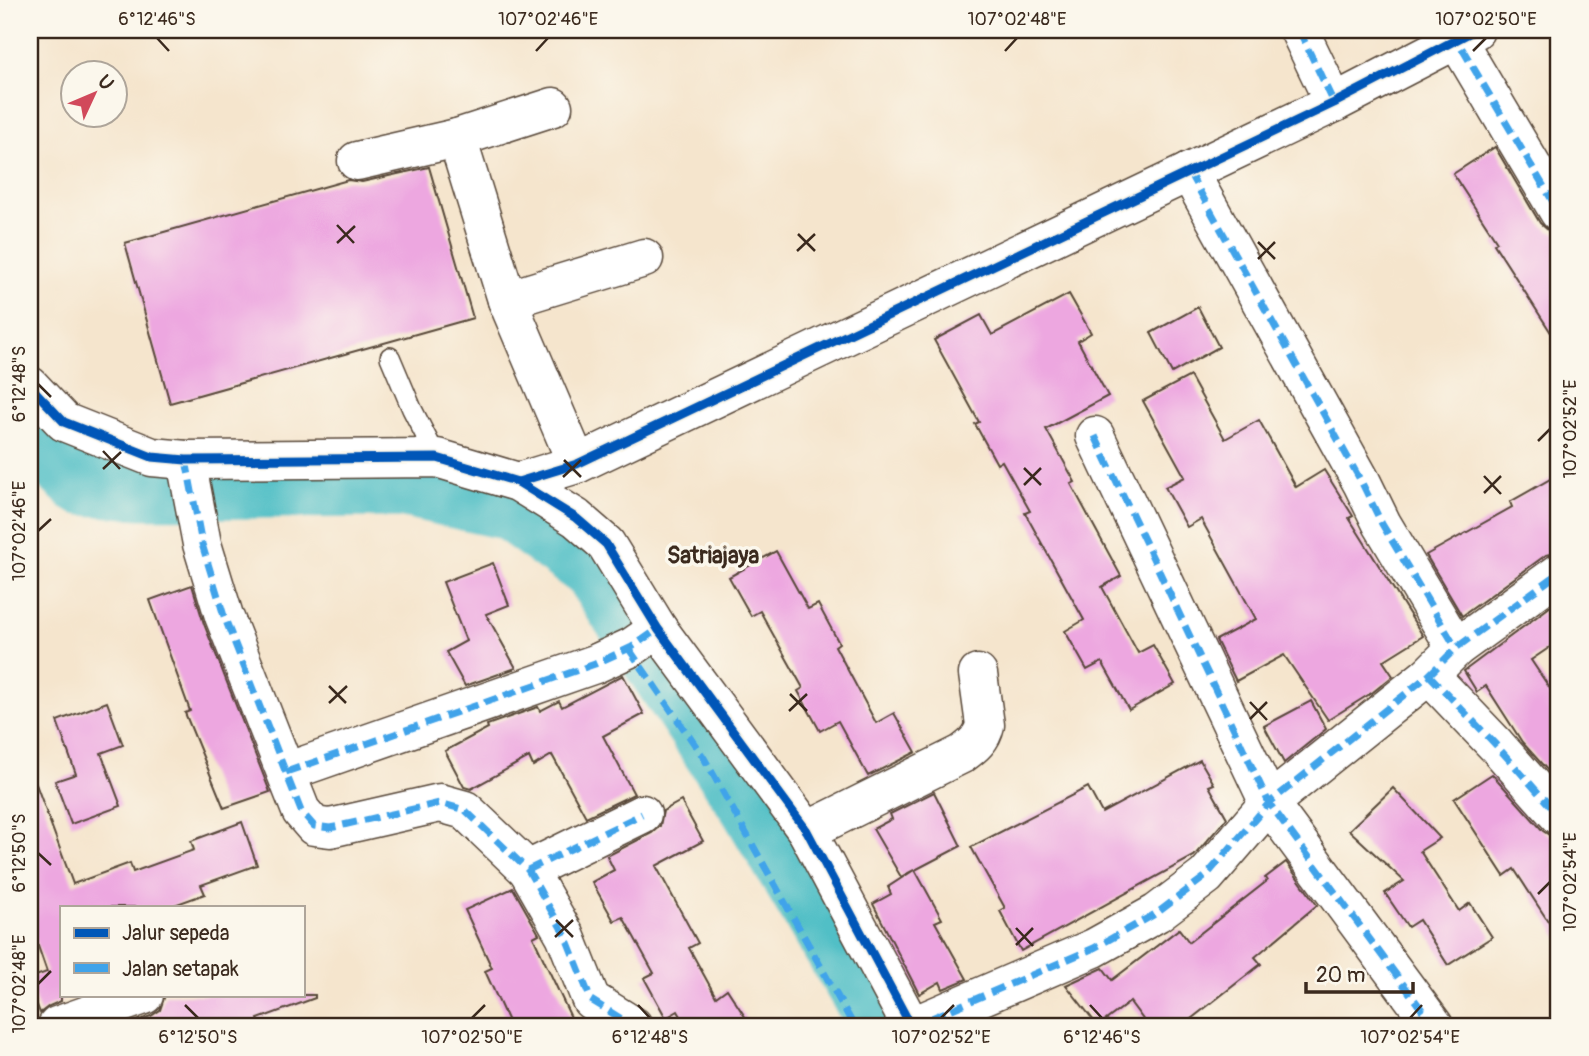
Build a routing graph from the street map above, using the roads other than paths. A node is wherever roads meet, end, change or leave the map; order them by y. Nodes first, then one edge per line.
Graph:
1 (1299, 30) edge
2 (1460, 33) edge
3 (1334, 103) junction
4 (553, 107) dead end
5 (457, 138) junction
6 (357, 161) dead end
7 (1189, 172) junction
8 (1559, 212) edge
9 (645, 258) dead end
10 (507, 300) junction
11 (390, 357) dead end
12 (30, 386) edge
13 (1095, 436) dead end
14 (437, 458) junction
15 (187, 460) junction
16 (577, 464) junction
17 (518, 482) junction
18 (1559, 573) edge
19 (658, 629) junction
20 (1456, 648) junction
21 (978, 674) dead end
22 (1429, 674) junction
23 (286, 772) junction
24 (1269, 803) junction
25 (642, 814) dead end
26 (1559, 816) edge
27 (807, 831) junction
28 (528, 870) junction
29 (141, 996) edge
30 (57, 1026) edge
31 (633, 1026) edge
32 (912, 1026) edge
33 (1434, 1026) edge

1 - 3 street
2 - 3 street
2 - 8 street
3 - 7 street
4 - 5 street
5 - 6 street
5 - 10 street
7 - 16 street
7 - 20 street
9 - 10 street
10 - 16 street
11 - 14 lane
12 - 15 street
13 - 24 street
14 - 15 street
14 - 17 street
15 - 23 street
16 - 17 street
17 - 19 street
18 - 20 street
19 - 23 street
19 - 27 street
20 - 22 street
21 - 27 street
22 - 24 street
22 - 26 street
23 - 28 street
24 - 32 street
24 - 33 street
25 - 28 street
27 - 32 street
28 - 31 street
29 - 30 street

